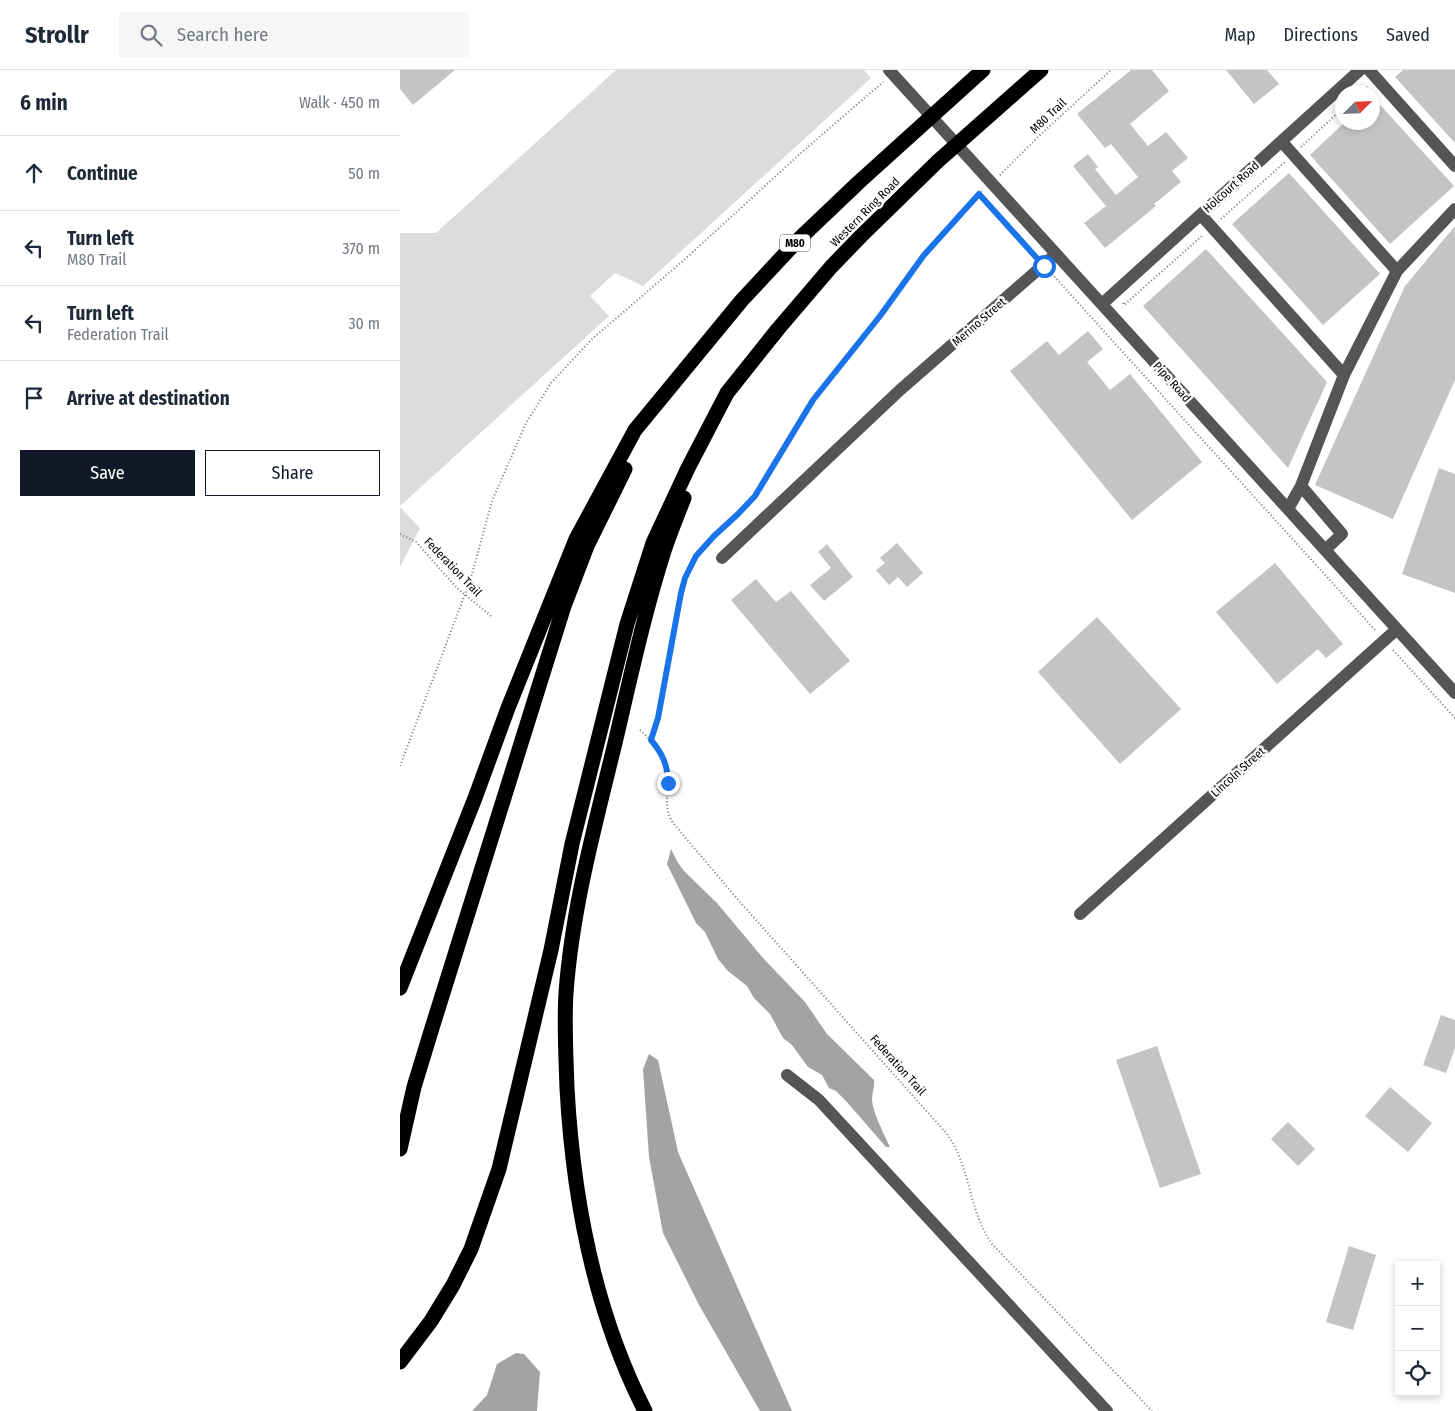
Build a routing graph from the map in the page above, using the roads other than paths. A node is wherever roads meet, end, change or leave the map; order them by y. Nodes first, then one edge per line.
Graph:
1 (983, 70) edge
2 (1041, 70) edge
3 (1360, 70) edge
4 (1369, 70) edge
5 (891, 72) edge
6 (1282, 142) junction
7 (1455, 166) edge
8 (1455, 209) edge
9 (1201, 215) junction
10 (1056, 254) junction
11 (1397, 271) junction
12 (1102, 304) junction
13 (689, 366) junction
14 (1344, 375) junction
15 (727, 393) junction
16 (1301, 486) junction
17 (1288, 510) junction
18 (1325, 550) junction
19 (722, 558) dead end
20 (1397, 629) junction
21 (1455, 693) edge
22 (1080, 914) dead end
23 (400, 988) edge
24 (787, 1074) dead end
25 (400, 1148) edge
26 (400, 1362) edge
27 (645, 1411) edge
28 (1107, 1411) edge

1 - 13 highway, Western Ring Road / M80
2 - 15 highway, Western Ring Road
3 - 6 street, Holcourt Road
4 - 7 street
5 - 10 street, Pipe Road
6 - 9 street, Holcourt Road
6 - 11 street
8 - 11 street
9 - 12 street, Holcourt Road
9 - 14 street
10 - 12 street, Pipe Road
10 - 19 street, Merino Street
11 - 14 street
12 - 17 street, Pipe Road
13 - 23 highway
13 - 25 highway
14 - 16 street
15 - 26 highway
15 - 27 highway
16 - 17 street
16 - 18 street
17 - 18 street, Pipe Road
18 - 20 street, Pipe Road
20 - 21 street, Pipe Road
20 - 22 street, Lincoln Street
24 - 28 street

